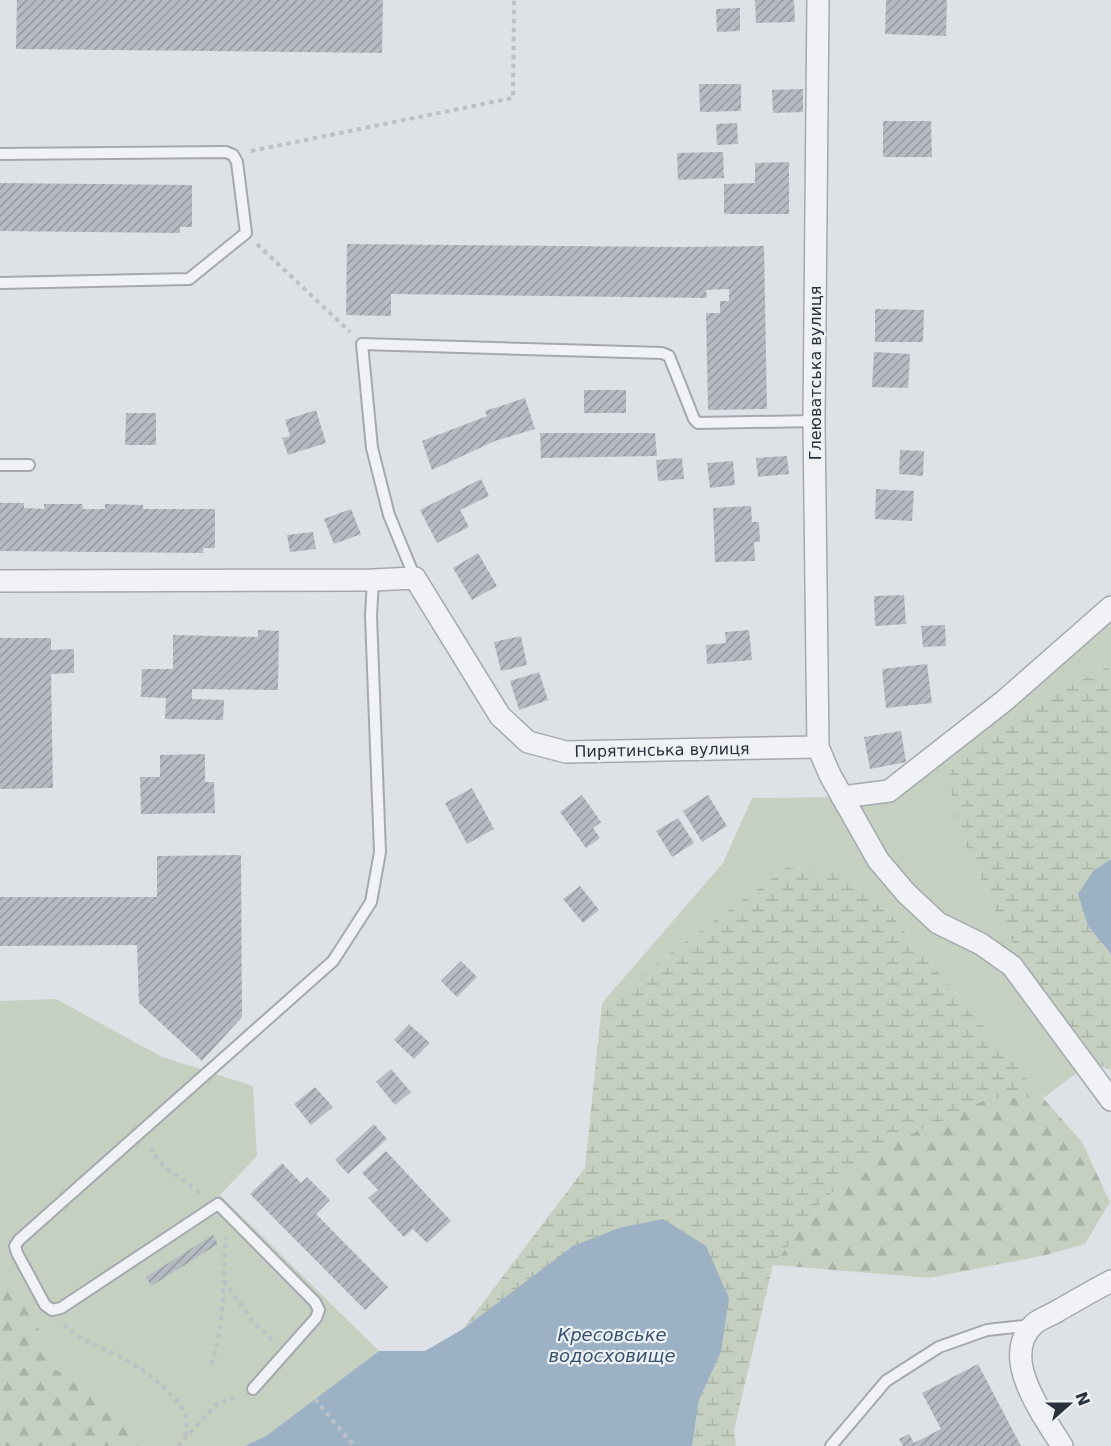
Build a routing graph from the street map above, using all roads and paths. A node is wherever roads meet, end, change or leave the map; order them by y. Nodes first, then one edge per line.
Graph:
1 (514, 0) edge
2 (818, 0) edge
3 (0, 154) edge
4 (233, 154) junction
5 (246, 233) junction
6 (0, 283) edge
7 (362, 344) junction
8 (814, 421) junction
9 (0, 465) edge
10 (29, 465) dead end
11 (415, 578) junction
12 (372, 580) junction
13 (0, 581) edge
14 (1111, 607) edge
15 (818, 747) junction
16 (842, 797) junction
17 (1106, 1093) edge
18 (144, 1130) junction
19 (214, 1207) junction
20 (228, 1214) junction
21 (224, 1281) junction
22 (1111, 1281) edge
23 (52, 1310) junction
24 (1034, 1325) junction
25 (285, 1353) junction
26 (211, 1364) dead end
27 (253, 1389) joint
28 (315, 1400) dead end
29 (185, 1437) junction
30 (178, 1446) edge
31 (354, 1446) edge
32 (831, 1446) edge
33 (1062, 1446) edge

1 - 4 path
2 - 8 street, Глеюватська вулиця
3 - 4 lane
4 - 5 lane
5 - 6 lane
5 - 7 path
7 - 8 lane
7 - 11 lane
8 - 15 street, Глеюватська вулиця
9 - 10 lane
11 - 12 street
11 - 15 street, Пирятинська вулиця
12 - 13 street
12 - 18 lane
14 - 16 street
15 - 16 street
16 - 17 street
18 - 19 path
18 - 23 lane
19 - 20 lane
19 - 23 lane
20 - 21 path
20 - 25 lane
21 - 25 path
21 - 26 path
22 - 24 street
23 - 29 path
24 - 32 lane
24 - 33 street
25 - 27 lane
27 - 29 path
28 - 31 path
29 - 30 path

